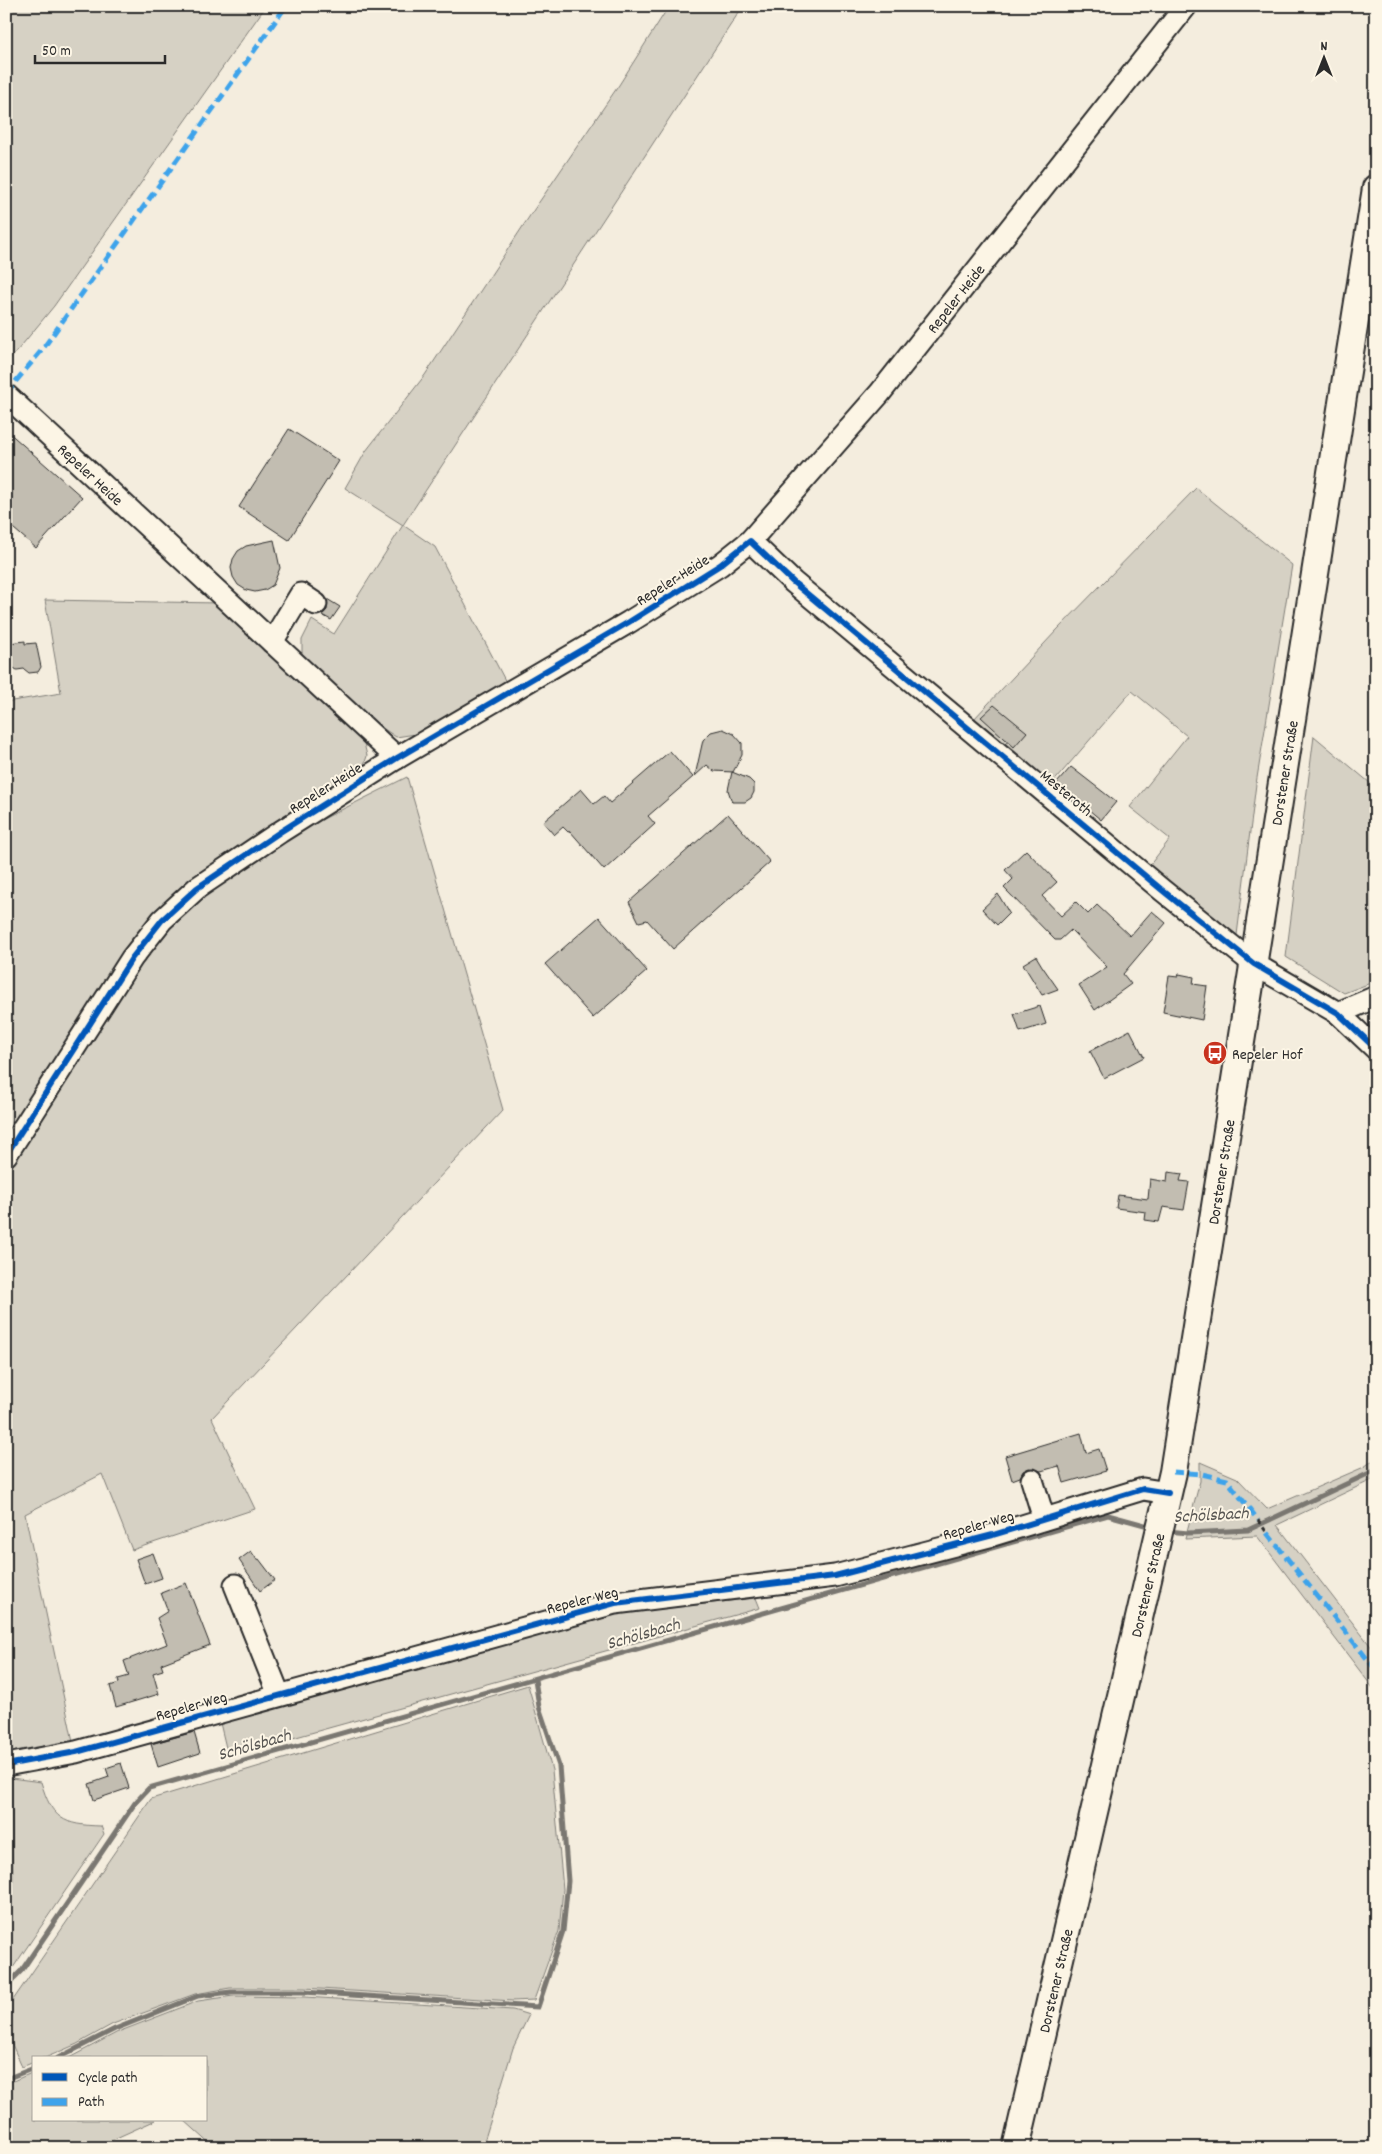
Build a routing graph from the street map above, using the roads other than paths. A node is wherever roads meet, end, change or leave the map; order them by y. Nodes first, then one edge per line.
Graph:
1 (1186, 6) edge
2 (1376, 188) edge
3 (6, 395) edge
4 (750, 542) junction
5 (316, 604) dead end
6 (272, 642) junction
7 (397, 758) junction
8 (1254, 964) junction
9 (1376, 997) edge
10 (1338, 1013) junction
11 (1376, 1049) edge
12 (6, 1155) edge
13 (1032, 1480) dead end
14 (1166, 1504) junction
15 (1044, 1519) junction
16 (235, 1585) dead end
17 (279, 1695) junction
18 (6, 1765) edge
19 (1016, 2148) edge

1 - 4 street, Repeler Heide
2 - 8 main road, Dorstener Straße
3 - 6 street, Repeler Heide
4 - 7 street, Repeler Heide
4 - 8 street, Mesteroth
5 - 6 street
6 - 7 street, Repeler Heide
7 - 12 street, Repeler Heide
8 - 10 street, Mesteroth
8 - 14 main road, Dorstener Straße
9 - 10 street
10 - 11 street, Mesteroth
13 - 15 street
14 - 15 street, Repeler Weg
14 - 19 main road, Dorstener Straße
15 - 17 street, Repeler Weg
16 - 17 street
17 - 18 street, Repeler Weg

